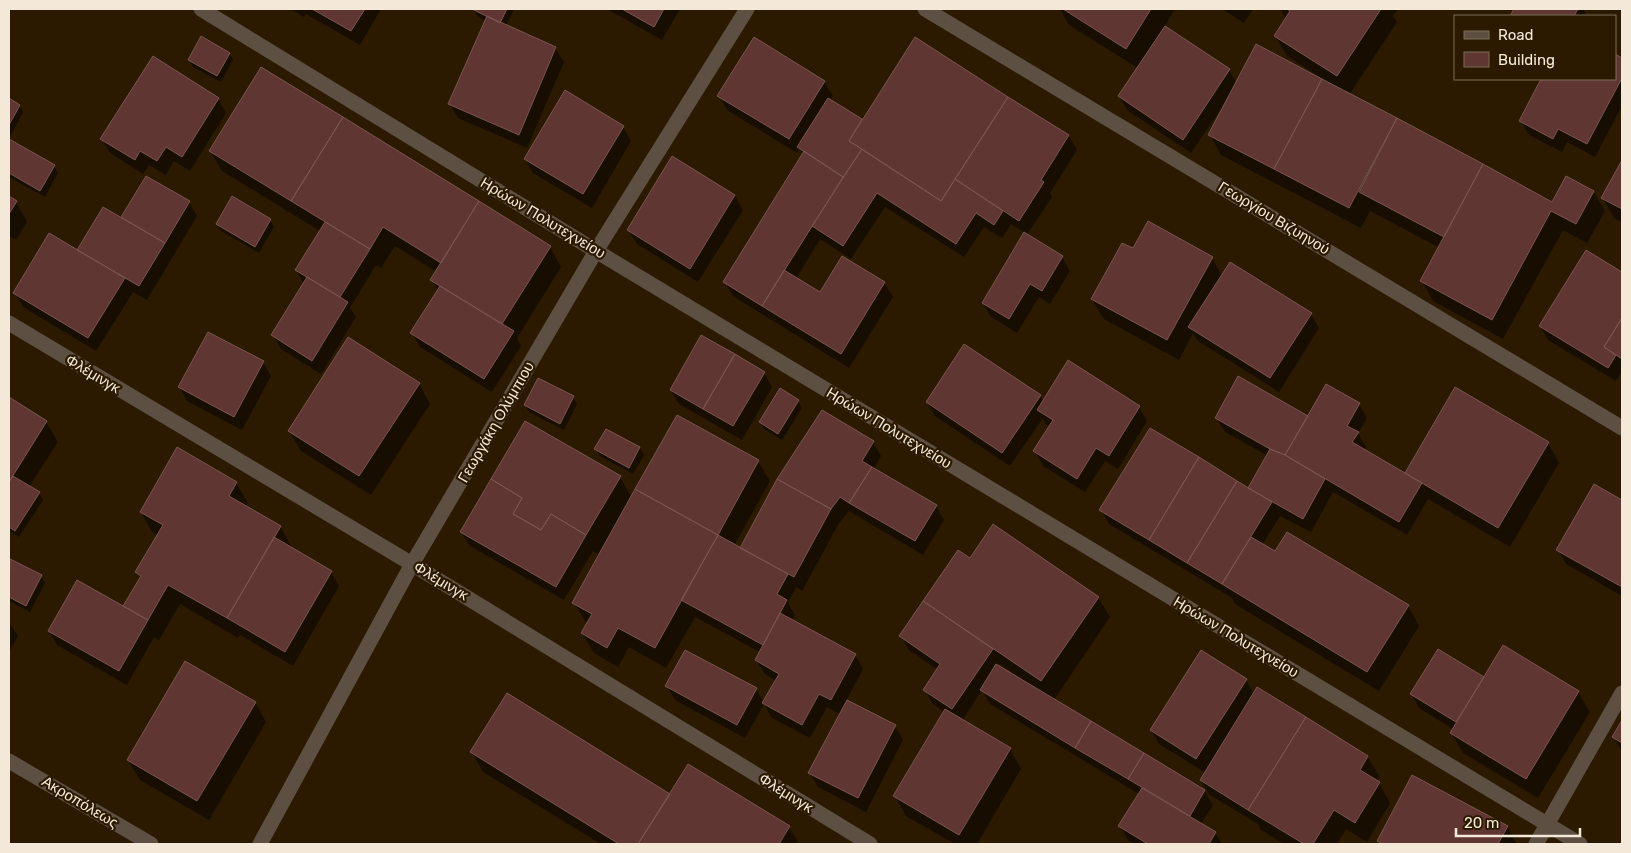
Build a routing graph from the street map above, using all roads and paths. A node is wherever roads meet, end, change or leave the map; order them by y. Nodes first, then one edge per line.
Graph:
1 (201, 9) edge
2 (747, 9) edge
3 (925, 9) edge
4 (596, 251) junction
5 (9, 323) edge
6 (1622, 428) edge
7 (412, 564) junction
8 (1622, 693) edge
9 (9, 761) edge
10 (1547, 825) junction
11 (151, 844) edge
12 (260, 844) edge
13 (870, 844) edge
14 (1536, 844) edge
15 (1580, 844) edge

1 - 4 street, Ηρώων Πολυτεχνείου
2 - 4 street, Γεωργάκη Ολύμπιου
3 - 6 street, Γεωργίου Βιζυηνού
4 - 7 street, Γεωργάκη Ολύμπιου
4 - 10 street, Ηρώων Πολυτεχνείου
5 - 7 street, Φλέμινγκ
7 - 12 street, Γεωργάκη Ολύμπιου
7 - 13 street, Φλέμινγκ
8 - 10 street
9 - 11 street, Ακροπόλεως
10 - 14 street
10 - 15 street, Ηρώων Πολυτεχνείου

